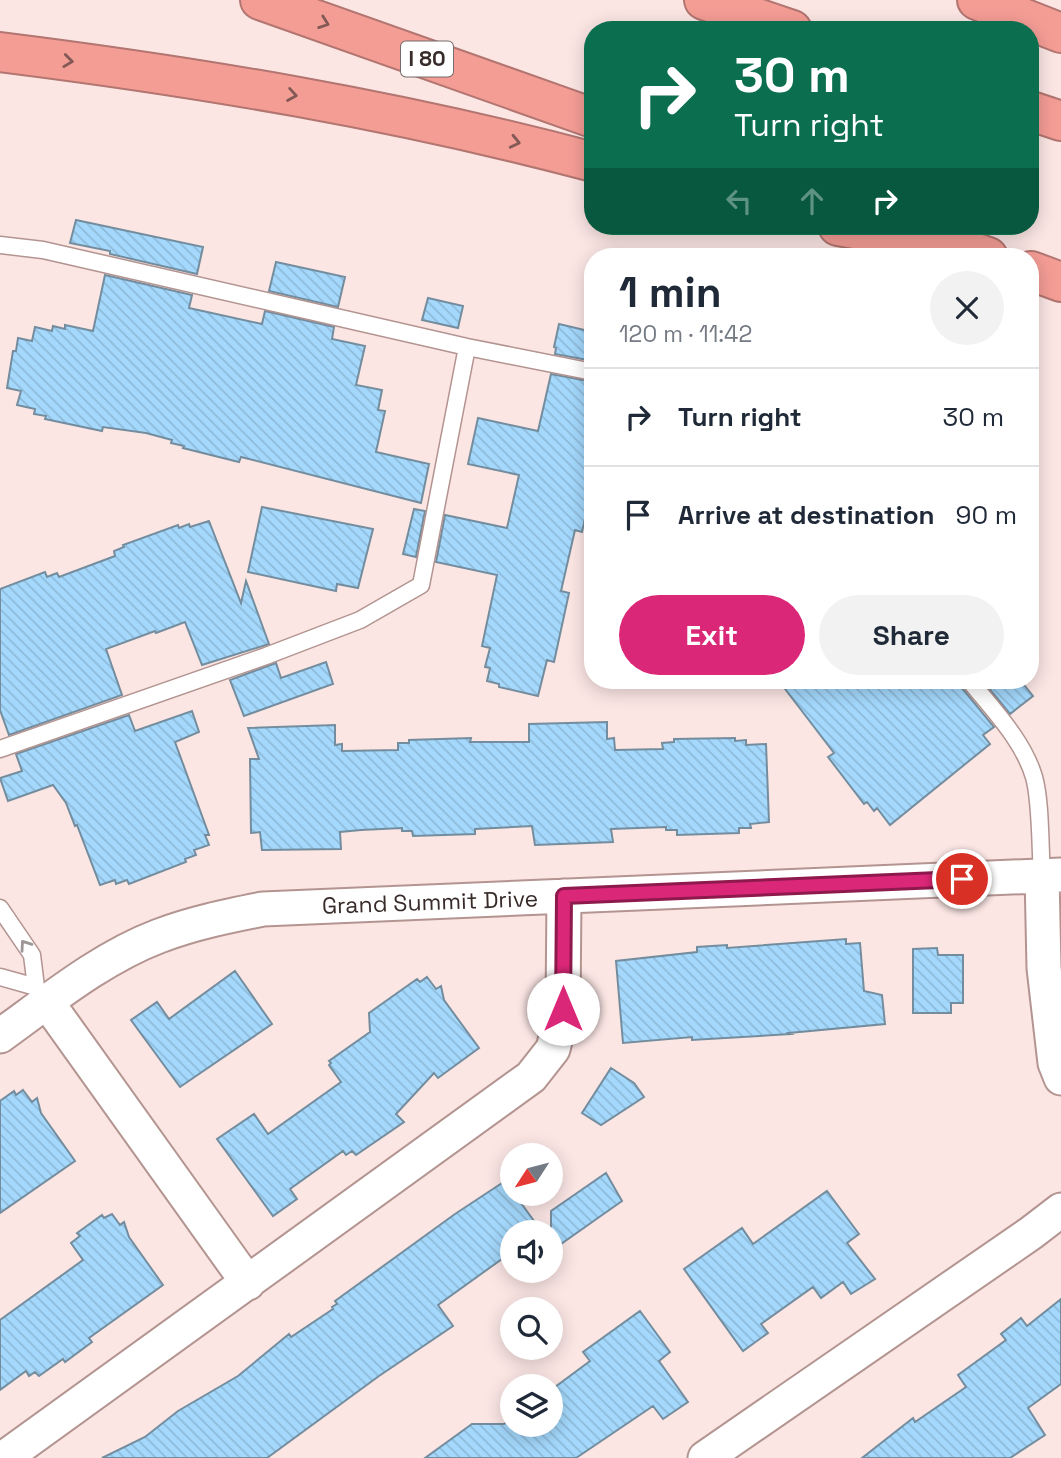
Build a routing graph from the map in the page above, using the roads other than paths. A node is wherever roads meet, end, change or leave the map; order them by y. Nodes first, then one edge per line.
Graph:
1 (260, 0) edge
2 (704, 0) edge
3 (977, 0) edge
4 (766, 21) edge
5 (1030, 21) edge
6 (1039, 24) edge
7 (1061, 33) edge
8 (0, 52) edge
9 (1039, 114) edge
10 (584, 115) edge
11 (1061, 121) edge
12 (584, 160) edge
13 (884, 235) edge
14 (923, 235) edge
15 (0, 245) edge
16 (951, 248) edge
17 (960, 248) edge
18 (1039, 274) edge
19 (1061, 282) edge
20 (467, 347) junction
21 (584, 370) edge
22 (976, 689) edge
23 (0, 749) edge
24 (1052, 875) edge
25 (564, 896) junction
26 (0, 908) edge
27 (0, 977) edge
28 (41, 995) junction
29 (0, 1036) edge
30 (1061, 1079) edge
31 (1061, 1210) edge
32 (248, 1283) junction
33 (4, 1458) edge
34 (705, 1458) edge

1 -> 10 highway, I 80
2 - 4 highway
3 - 5 highway
6 - 7 highway
8 -> 12 highway
9 - 11 highway
13 - 16 highway
14 - 17 highway
15 - 20 lane
18 - 19 highway
20 - 21 lane
20 - 23 lane
22 - 24 lane
24 - 25 street, Grand Summit Drive
24 - 30 street
25 - 28 street, Grand Summit Drive
25 - 32 street
28 -> 26 lane
27 - 28 lane
28 - 29 street, Grand Summit Drive
28 - 32 street
31 - 34 street
32 - 33 street

